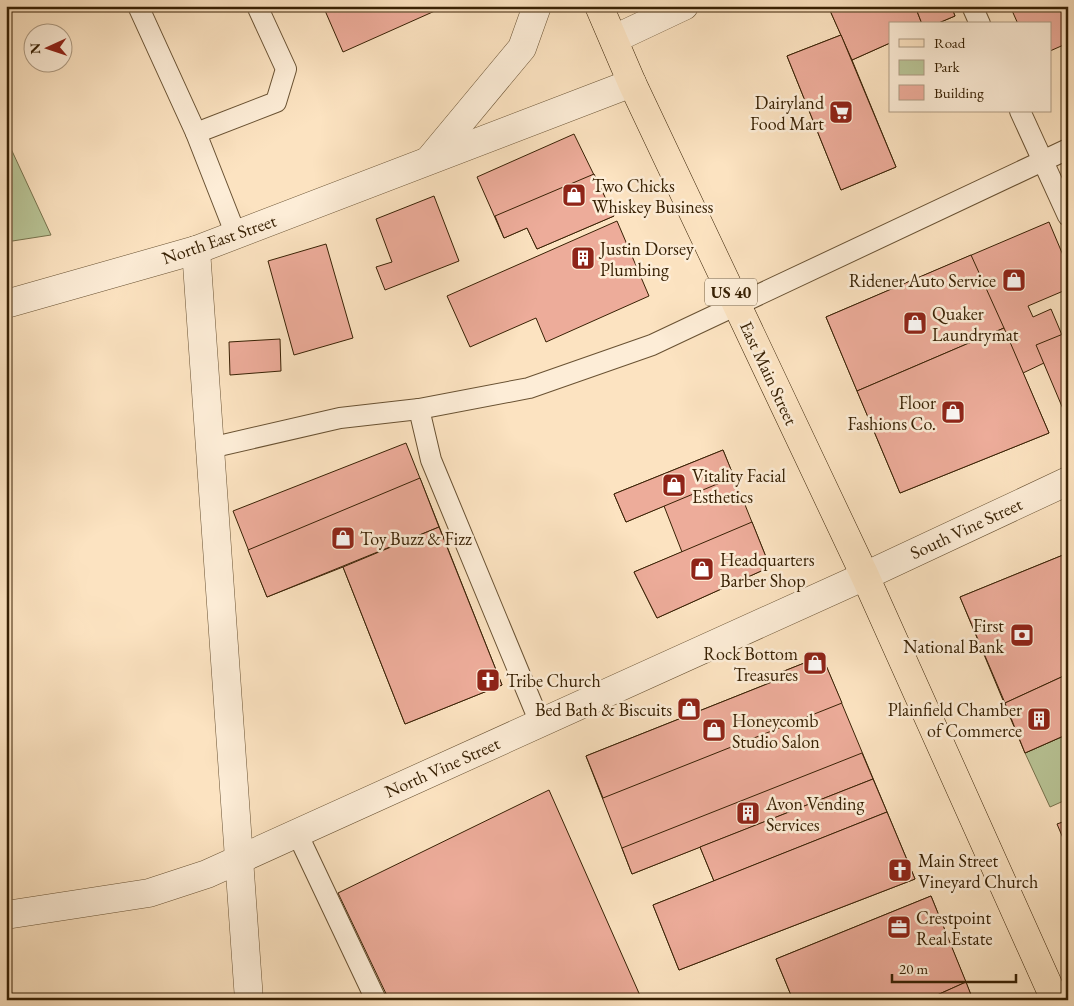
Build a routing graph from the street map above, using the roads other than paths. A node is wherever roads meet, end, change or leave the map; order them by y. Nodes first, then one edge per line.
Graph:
1 (138, 6) edge
2 (257, 6) edge
3 (537, 6) edge
4 (599, 6) edge
5 (684, 6) edge
6 (972, 6) edge
7 (979, 22) edge
8 (614, 39) junction
9 (632, 83) junction
10 (1020, 112) edge
11 (196, 133) junction
12 (1068, 149) edge
13 (428, 161) junction
14 (1043, 161) junction
15 (1068, 216) edge
16 (236, 234) junction
17 (196, 250) junction
18 (6, 304) edge
19 (736, 304) junction
20 (419, 408) junction
21 (210, 448) junction
22 (1068, 481) edge
23 (865, 576) junction
24 (540, 723) junction
25 (296, 833) junction
26 (239, 859) junction
27 (6, 915) edge
28 (249, 1000) edge
29 (376, 1000) edge
30 (1055, 1000) edge

1 - 11 lane
2 - 11 lane
3 - 13 street, North East Street
4 - 8 main road, East Main Street / US 40
5 - 8 street
6 - 7 lane
8 - 9 main road, East Main Street / US 40
9 - 13 street, North East Street
9 - 19 main road, East Main Street / US 40
10 - 14 lane
11 - 16 lane
12 - 14 lane
13 - 16 street, North East Street
14 - 15 lane
14 - 19 lane
16 - 17 street, North East Street
17 - 18 street, North East Street
17 - 21 street
19 - 20 lane
19 - 23 main road, East Main Street / US 40
20 - 21 lane
20 - 24 lane
21 - 26 street
22 - 23 street, South Vine Street
23 - 24 street, North Vine Street
23 - 30 main road, US 40
24 - 25 street, North Vine Street
25 - 26 street, North Vine Street
25 - 29 lane
26 - 27 street, North Vine Street
26 - 28 street

